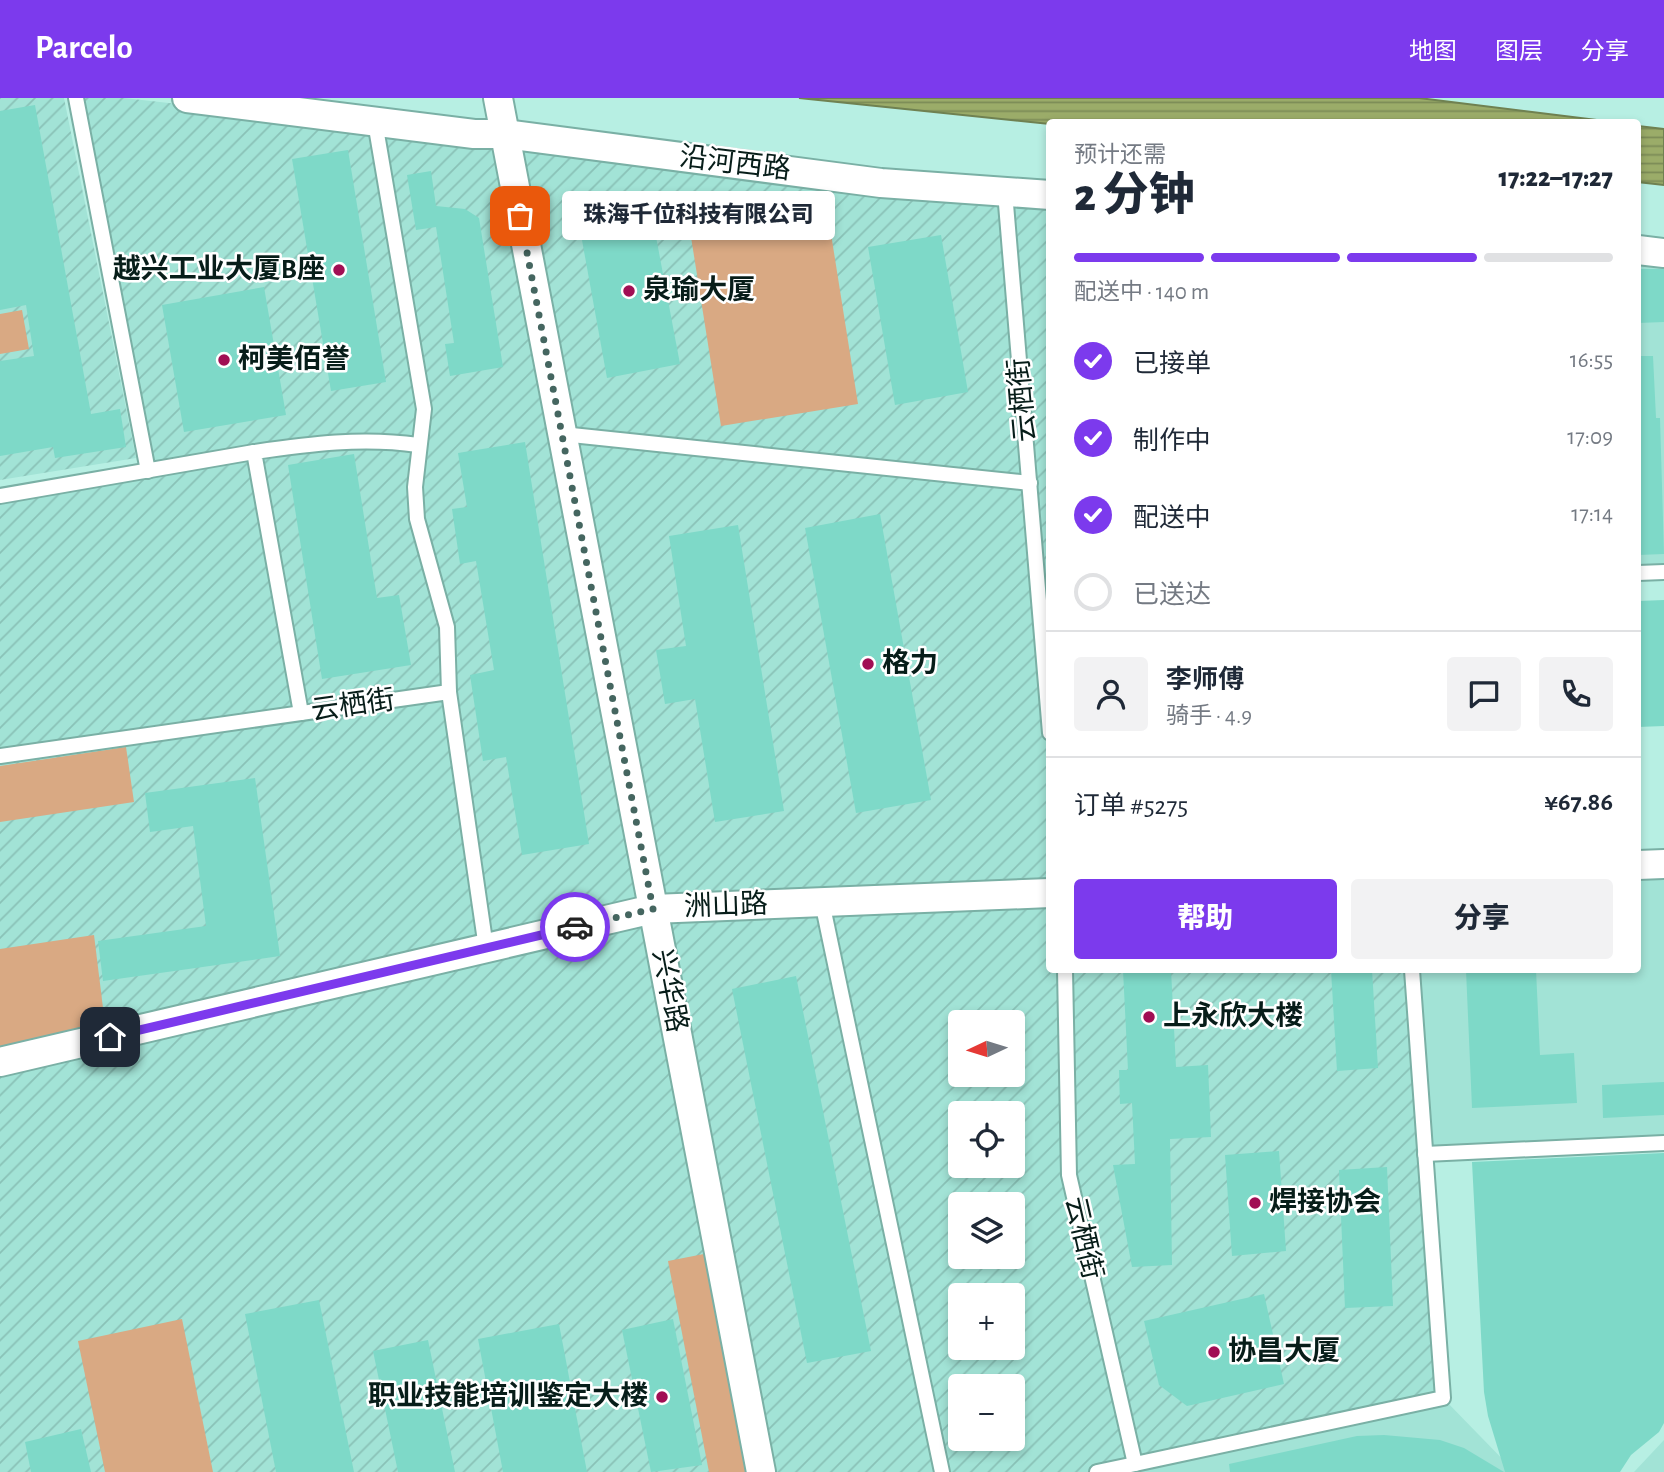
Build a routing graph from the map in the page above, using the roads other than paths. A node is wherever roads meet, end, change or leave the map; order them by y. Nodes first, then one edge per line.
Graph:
1 (76, 98) edge
2 (187, 98) edge
3 (498, 98) edge
4 (375, 122) junction
5 (505, 134) junction
6 (1005, 192) junction
7 (1046, 195) edge
8 (1641, 250) edge
9 (1664, 253) edge
10 (562, 434) junction
11 (418, 445) junction
12 (254, 452) junction
13 (148, 471) junction
14 (1030, 483) junction
15 (0, 496) edge
16 (1664, 572) edge
17 (1641, 573) edge
18 (1046, 683) edge
19 (449, 692) junction
20 (301, 713) junction
21 (0, 756) edge
22 (1664, 864) edge
23 (1641, 865) edge
24 (1046, 892) edge
25 (822, 902) junction
26 (653, 909) junction
27 (486, 948) junction
28 (1065, 973) edge
29 (1412, 973) edge
30 (0, 1062) edge
31 (1664, 1143) edge
32 (1425, 1154) junction
33 (1135, 1464) junction
34 (761, 1472) edge
35 (942, 1472) edge
36 (1097, 1472) edge

1 - 13 lane
2 - 4 street, 沿河西路
3 - 5 street, 兴华路
4 - 5 street, 沿河西路
4 - 11 lane
5 - 6 street, 沿河西路
5 - 10 street, 兴华路
6 - 7 street, 沿河西路
6 - 14 lane, 云栖街
8 - 9 street
10 - 14 lane
10 - 26 street, 兴华路
11 - 12 lane
11 - 19 lane
12 - 13 lane
12 - 20 lane
13 - 15 lane
14 - 18 lane, 云栖街
16 - 17 lane
19 - 20 lane, 云栖街
19 - 27 lane
20 - 21 lane, 云栖街
22 - 23 street
24 - 25 street, 洲山路
25 - 26 street, 洲山路
25 - 35 lane
26 - 27 street, 洲山路
26 - 34 street, 兴华路
27 - 30 street, 洲山路
28 - 33 lane, 云栖街
29 - 32 lane
31 - 32 lane
32 - 33 lane
33 - 36 lane

